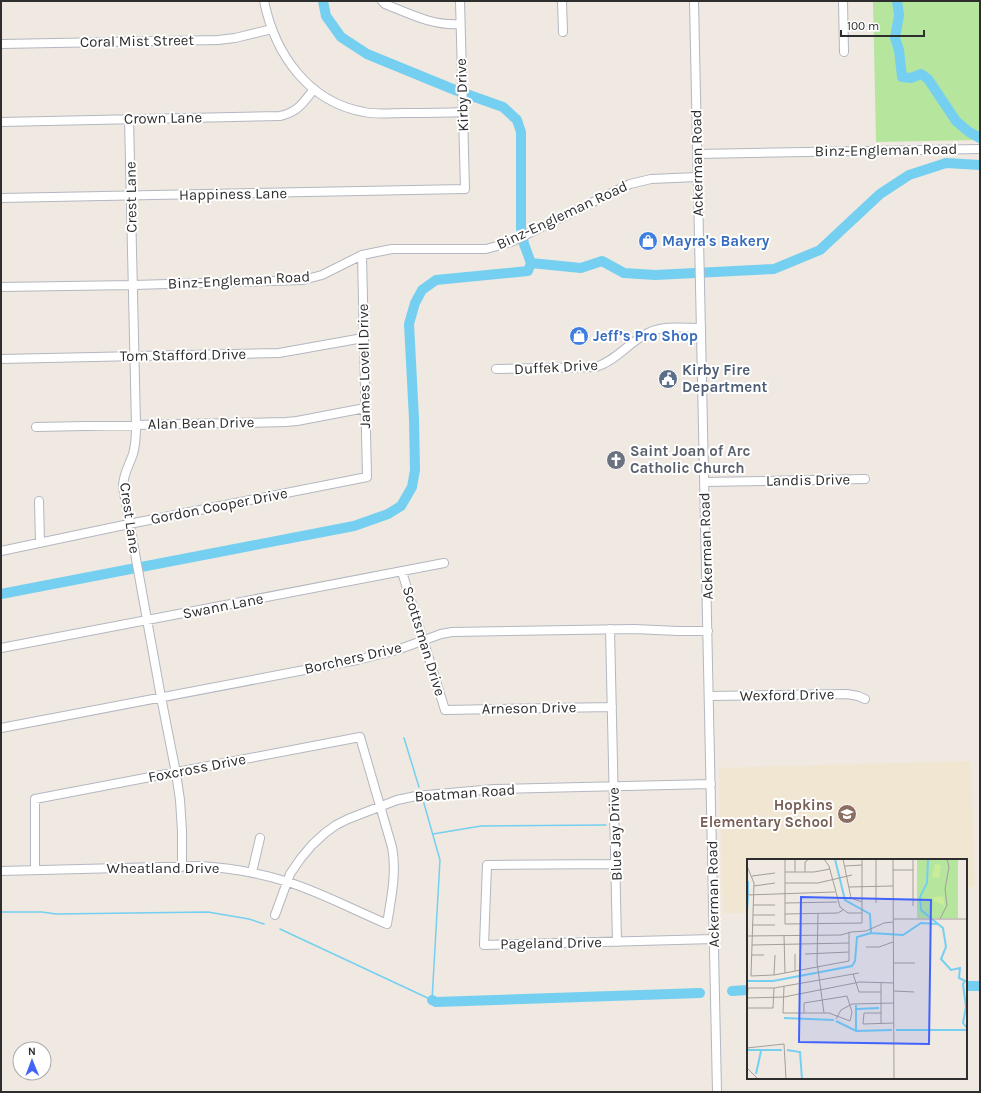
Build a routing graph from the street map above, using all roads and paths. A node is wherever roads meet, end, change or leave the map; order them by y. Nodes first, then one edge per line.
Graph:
1 (264, 1) edge
2 (382, 1) edge
3 (460, 1) edge
4 (562, 1) edge
5 (694, 1) edge
6 (843, 1) edge
7 (460, 24) junction
8 (272, 29) junction
9 (563, 32) dead end
10 (1, 44) edge
11 (844, 52) dead end
12 (314, 89) junction
13 (462, 110) junction
14 (129, 119) junction
15 (1, 122) edge
16 (980, 148) edge
17 (697, 154) junction
18 (697, 177) junction
19 (465, 189) joint
20 (131, 196) junction
21 (1, 198) edge
22 (362, 255) junction
23 (133, 285) junction
24 (1, 288) edge
25 (701, 328) junction
26 (363, 338) junction
27 (134, 356) junction
28 (1, 359) edge
29 (496, 369) dead end
30 (365, 408) junction
31 (136, 425) junction
32 (36, 427) dead end
33 (366, 477) joint
34 (865, 479) dead end
35 (704, 482) junction
36 (39, 501) dead end
37 (128, 524) junction
38 (40, 542) junction
39 (1, 551) edge
40 (444, 563) dead end
41 (402, 572) junction
42 (147, 620) junction
43 (610, 629) junction
44 (708, 631) junction
45 (424, 641) junction
46 (1, 648) edge
47 (709, 696) junction
48 (161, 697) junction
49 (864, 699) dead end
50 (612, 706) junction
51 (445, 710) joint
52 (1, 728) edge
53 (176, 772) junction
54 (711, 784) junction
55 (614, 786) junction
56 (380, 806) junction
57 (260, 838) dead end
58 (616, 864) junction
59 (182, 867) junction
60 (35, 870) junction
61 (1, 871) edge
62 (252, 872) junction
63 (288, 882) junction
64 (275, 915) dead end
65 (714, 939) junction
66 (618, 942) junction
67 (718, 1092) edge

1 - 8 street
2 - 7 street
3 - 7 street, Kirby Drive
4 - 9 street
5 - 17 street, Ackerman Road
6 - 11 street
7 - 13 street, Kirby Drive
8 - 10 street, Coral Mist Street
8 - 12 street
12 - 13 street
12 - 14 street, Crown Lane
13 - 19 street, Kirby Drive
14 - 15 street, Crown Lane
14 - 20 street, Crest Lane
16 - 17 street, Binz-Engleman Road
17 - 18 street, Ackerman Road
18 - 22 street, Binz-Engleman Road
18 - 25 street, Ackerman Road
19 - 20 street, Happiness Lane
20 - 21 street, Happiness Lane
20 - 23 street, Crest Lane
22 - 23 street, Binz-Engleman Road
22 - 26 street, James Lovell Drive
23 - 24 street, Binz-Engleman Road
23 - 27 street, Crest Lane
25 - 29 street, Duffek Drive
25 - 35 street, Ackerman Road
26 - 27 street, Tom Stafford Drive
26 - 30 street, James Lovell Drive
27 - 28 street, Tom Stafford Drive
27 - 31 street, Crest Lane
30 - 31 street, Alan Bean Drive
30 - 33 street, James Lovell Drive
31 - 32 street, Alan Bean Drive
31 - 37 street, Crest Lane
33 - 37 street, Gordon Cooper Drive
34 - 35 street, Landis Drive
35 - 44 street, Ackerman Road
36 - 38 street
37 - 38 street, Gordon Cooper Drive
37 - 42 street, Crest Lane
38 - 39 street, Gordon Cooper Drive
40 - 41 street, Swann Lane
41 - 42 street, Swann Lane
41 - 45 street, Scottsman Drive
42 - 46 street, Swann Lane
42 - 48 street, Crest Lane
43 - 44 street, Borchers Drive
43 - 45 street, Borchers Drive
43 - 50 street, Blue Jay Drive
44 - 47 street, Ackerman Road
45 - 48 street, Borchers Drive
45 - 51 street, Scottsman Drive
47 - 49 street, Wexford Drive
47 - 54 street, Ackerman Road
48 - 52 street, Borchers Drive
48 - 53 street, Crest Lane
50 - 51 street, Arneson Drive
50 - 55 street, Blue Jay Drive
53 - 56 street, Foxcross Drive
53 - 59 street, Crest Lane
53 - 60 street, Foxcross Drive
54 - 55 street, Boatman Road
54 - 65 street, Ackerman Road
55 - 56 street, Boatman Road
55 - 58 street, Blue Jay Drive
56 - 63 street, Boatman Road
56 - 63 street, Wheatland Drive
57 - 62 street
58 - 66 street, Blue Jay Drive
58 - 66 street, Pageland Drive
59 - 60 street, Wheatland Drive
59 - 62 street, Wheatland Drive
60 - 61 street, Wheatland Drive
62 - 63 street, Wheatland Drive
63 - 64 street, Boatman Road
65 - 66 street
65 - 67 street, Ackerman Road

